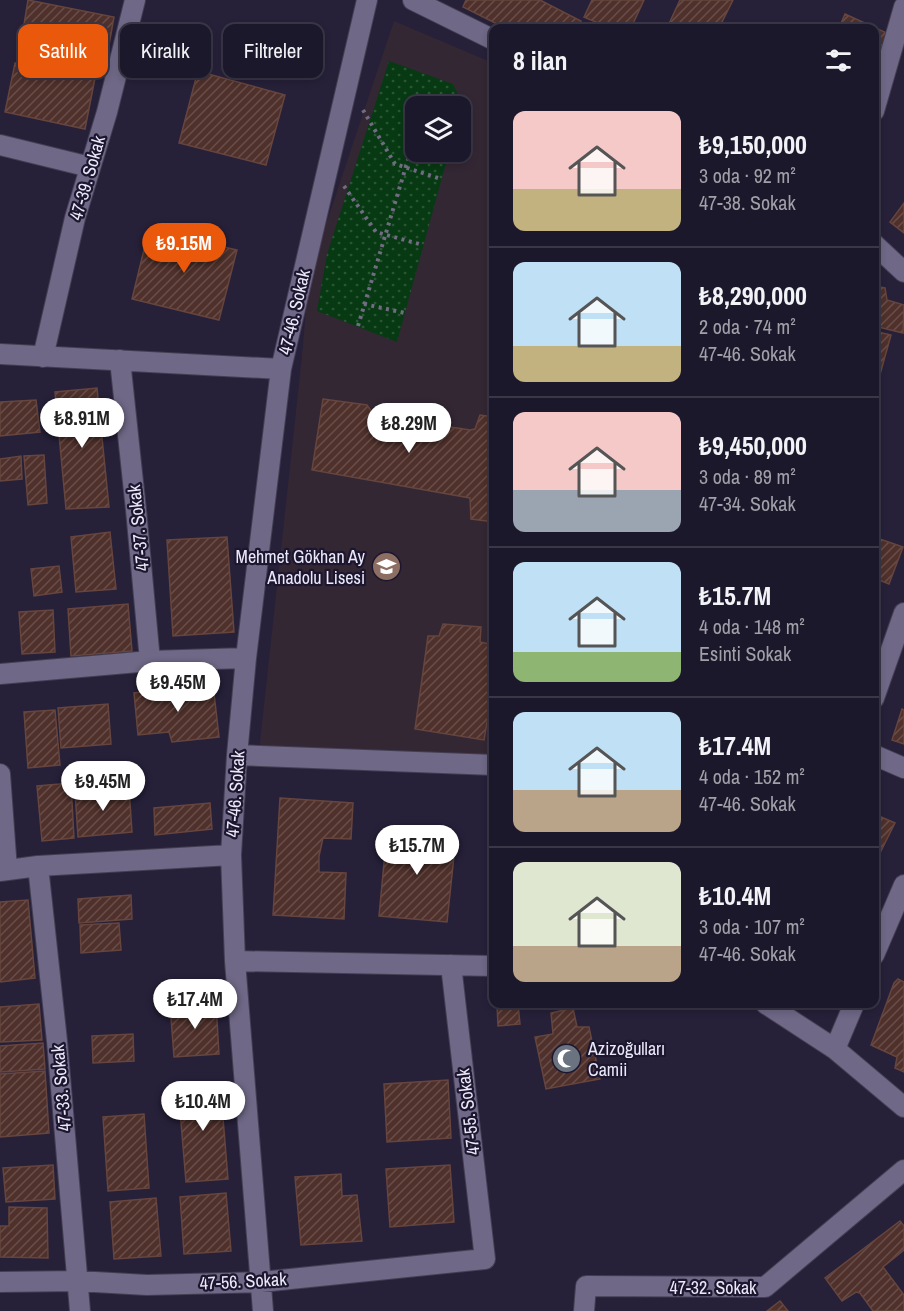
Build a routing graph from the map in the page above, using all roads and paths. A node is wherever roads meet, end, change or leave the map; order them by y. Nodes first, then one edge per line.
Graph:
1 (135, 0) edge
2 (367, 0) edge
3 (413, 0) edge
4 (896, 0) edge
5 (904, 5) edge
6 (489, 38) edge
7 (347, 84) junction
8 (879, 93) edge
9 (0, 145) edge
10 (408, 162) edge
11 (329, 163) junction
12 (90, 167) junction
13 (406, 168) junction
14 (441, 179) dead end
15 (384, 236) junction
16 (423, 245) dead end
17 (879, 249) edge
18 (904, 272) edge
19 (364, 303) junction
20 (405, 313) dead end
21 (358, 326) dead end
22 (0, 354) edge
23 (43, 357) junction
24 (120, 360) junction
25 (280, 369) junction
26 (904, 613) edge
27 (246, 658) junction
28 (150, 661) junction
29 (0, 674) edge
30 (879, 684) edge
31 (237, 756) junction
32 (879, 757) edge
33 (489, 765) edge
34 (904, 768) edge
35 (0, 774) edge
36 (231, 855) junction
37 (38, 866) junction
38 (4, 871) edge
39 (904, 885) edge
40 (879, 943) edge
41 (235, 961) junction
42 (451, 966) junction
43 (489, 966) edge
44 (772, 1008) edge
45 (852, 1008) edge
46 (835, 1049) junction
47 (904, 1107) edge
48 (904, 1170) edge
49 (485, 1259) joint
50 (77, 1281) junction
51 (0, 1282) edge
52 (261, 1282) junction
53 (80, 1311) edge
54 (263, 1311) edge
55 (584, 1311) edge

1 - 12 street, 47-39. Sokak
2 - 7 street, 47-46. Sokak
3 - 6 street
4 - 5 street
5 - 8 street
7 - 11 street, 47-46. Sokak
7 - 13 path
9 - 12 street
10 - 13 path
11 - 15 path
11 - 25 street, 47-46. Sokak
12 - 23 street, 47-39. Sokak
13 - 14 path
13 - 15 path
15 - 16 path
15 - 19 path
17 - 18 street
19 - 20 path
19 - 21 path
22 - 23 street
23 - 24 street
24 - 25 street
24 - 28 street, 47-37. Sokak
25 - 27 street, 47-46. Sokak
26 - 30 street
27 - 28 street
27 - 31 street, 47-46. Sokak
28 - 29 street
31 - 33 street
31 - 36 street, 47-46. Sokak
32 - 34 street
35 - 38 street
36 - 37 street
36 - 41 street, 47-46. Sokak
37 - 38 street
37 - 50 street, 47-33. Sokak
39 - 40 street
41 - 42 street
41 - 52 street, 47-46. Sokak
42 - 43 street
42 - 49 street, 47-55. Sokak
44 - 46 street
45 - 46 street
46 - 47 street
48 - 55 street, 47-32. Sokak
49 - 52 street, 47-56. Sokak
50 - 51 street, 47-56. Sokak
50 - 52 street, 47-56. Sokak
50 - 53 street, 47-33. Sokak
52 - 54 street, 47-46. Sokak

